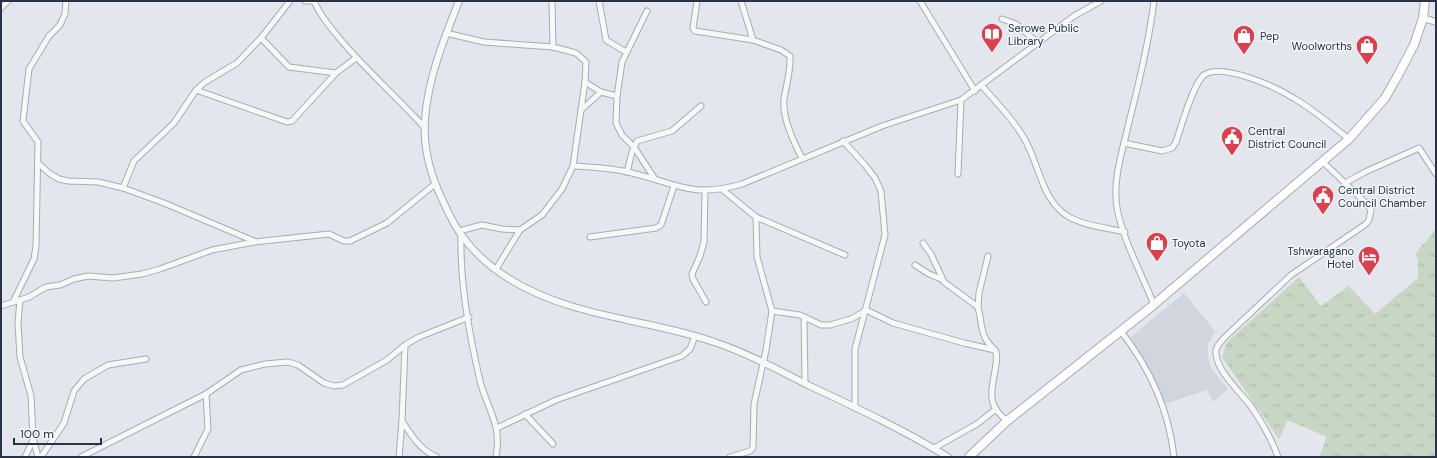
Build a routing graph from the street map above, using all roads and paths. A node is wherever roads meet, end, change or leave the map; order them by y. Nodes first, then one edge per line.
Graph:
1 (8, 1) edge
2 (66, 1) edge
3 (290, 1) edge
4 (305, 1) edge
5 (314, 1) edge
6 (459, 1) edge
7 (552, 1) edge
8 (599, 1) edge
9 (697, 1) edge
10 (741, 1) edge
11 (920, 1) edge
12 (1101, 1) edge
13 (1154, 1) edge
14 (1425, 1) edge
15 (1, 8) edge
16 (647, 11) dead end
17 (1423, 18) junction
18 (1002, 19) dead end
19 (1436, 22) edge
20 (446, 33) junction
21 (261, 38) junction
22 (753, 40) junction
23 (1038, 43) junction
24 (553, 47) junction
25 (626, 52) junction
26 (356, 58) junction
27 (336, 73) junction
28 (586, 82) junction
29 (982, 86) junction
30 (196, 90) junction
31 (975, 91) junction
32 (601, 92) junction
33 (617, 96) junction
34 (961, 100) junction
35 (701, 106) dead end
36 (581, 110) junction
37 (425, 128) junction
38 (1349, 139) junction
39 (843, 141) junction
40 (1124, 143) junction
41 (634, 147) junction
42 (802, 158) junction
43 (1323, 162) junction
44 (38, 163) junction
45 (573, 166) junction
46 (627, 172) junction
47 (958, 174) dead end
48 (1436, 174) edge
49 (655, 179) junction
50 (1345, 183) junction
51 (435, 184) junction
52 (674, 186) junction
53 (123, 188) junction
54 (723, 190) junction
55 (705, 191) junction
56 (756, 217) junction
57 (520, 230) junction
58 (1125, 232) junction
59 (460, 233) junction
60 (590, 237) dead end
61 (254, 242) junction
62 (923, 243) dead end
63 (845, 255) dead end
64 (988, 256) dead end
65 (915, 265) dead end
66 (496, 269) junction
67 (941, 279) junction
68 (20, 300) junction
69 (13, 302) junction
70 (706, 302) dead end
71 (1154, 305) junction
72 (1, 306) edge
73 (978, 307) junction
74 (772, 310) junction
75 (866, 310) junction
76 (469, 317) junction
77 (804, 317) junction
78 (1120, 330) junction
79 (695, 336) junction
80 (404, 345) junction
81 (995, 350) junction
82 (146, 359) dead end
83 (763, 362) junction
84 (805, 384) junction
85 (206, 394) junction
86 (855, 408) junction
87 (996, 409) junction
88 (525, 414) junction
89 (402, 421) junction
90 (1007, 421) junction
91 (497, 428) junction
92 (33, 438) junction
93 (553, 444) dead end
94 (934, 448) junction
95 (25, 457) edge
96 (40, 457) edge
97 (81, 457) edge
98 (194, 457) edge
99 (399, 457) edge
100 (437, 457) edge
101 (496, 457) edge
102 (730, 457) edge
103 (948, 457) edge
104 (969, 457) edge
105 (1174, 457) edge
106 (1278, 457) edge

1 - 15 street
2 - 44 street
3 - 21 street
4 - 5 street
5 - 26 street
6 - 20 street
7 - 24 street
8 - 25 street
9 - 22 street
10 - 22 street
11 - 31 street
12 - 23 street
13 - 40 street
14 - 17 main road
16 - 25 street
17 - 19 street
17 - 38 main road
18 - 23 street
20 - 24 street
20 - 37 street
21 - 27 street
21 - 30 street
22 - 42 street
23 - 29 street
24 - 28 street
25 - 33 street
26 - 27 street
26 - 37 street
27 - 30 street
28 - 32 street
28 - 36 street
29 - 31 street
29 - 58 street
30 - 53 street
31 - 34 street
32 - 33 street
32 - 36 street
33 - 41 street
34 - 39 street
34 - 47 street
35 - 41 street
36 - 45 street
37 - 51 street
38 - 40 street
38 - 43 main road
39 - 42 street
39 - 75 street
40 - 58 street
41 - 46 street
41 - 49 street
42 - 54 street
43 - 50 street
43 - 71 main road
44 - 53 street
44 - 69 street
45 - 46 street
45 - 57 street
46 - 49 street
48 - 50 street
49 - 52 street
50 - 106 street
51 - 59 street
51 - 61 street
52 - 55 street
52 - 60 street
53 - 61 street
54 - 55 street
54 - 56 street
55 - 70 street
56 - 63 street
56 - 74 street
57 - 59 street
57 - 66 street
58 - 71 street
59 - 66 street
59 - 76 street
61 - 68 street
62 - 67 street
64 - 73 street
65 - 67 street
66 - 79 street
67 - 73 street
68 - 69 street
68 - 92 street
69 - 72 street
71 - 78 main road
73 - 81 street
74 - 77 street
74 - 83 street
75 - 77 street
75 - 81 street
75 - 86 street
76 - 80 street
76 - 91 street
77 - 84 street
78 - 90 main road
78 - 105 street
79 - 83 street
79 - 88 street
80 - 85 street
80 - 89 street
81 - 87 street
82 - 96 street
83 - 84 street
83 - 102 street
84 - 86 street
85 - 97 street
85 - 98 street
86 - 94 street
87 - 90 street
87 - 94 street
88 - 91 street
88 - 93 street
89 - 99 street
89 - 100 street
90 - 104 main road
91 - 101 street
92 - 95 street
92 - 96 street
94 - 103 street

